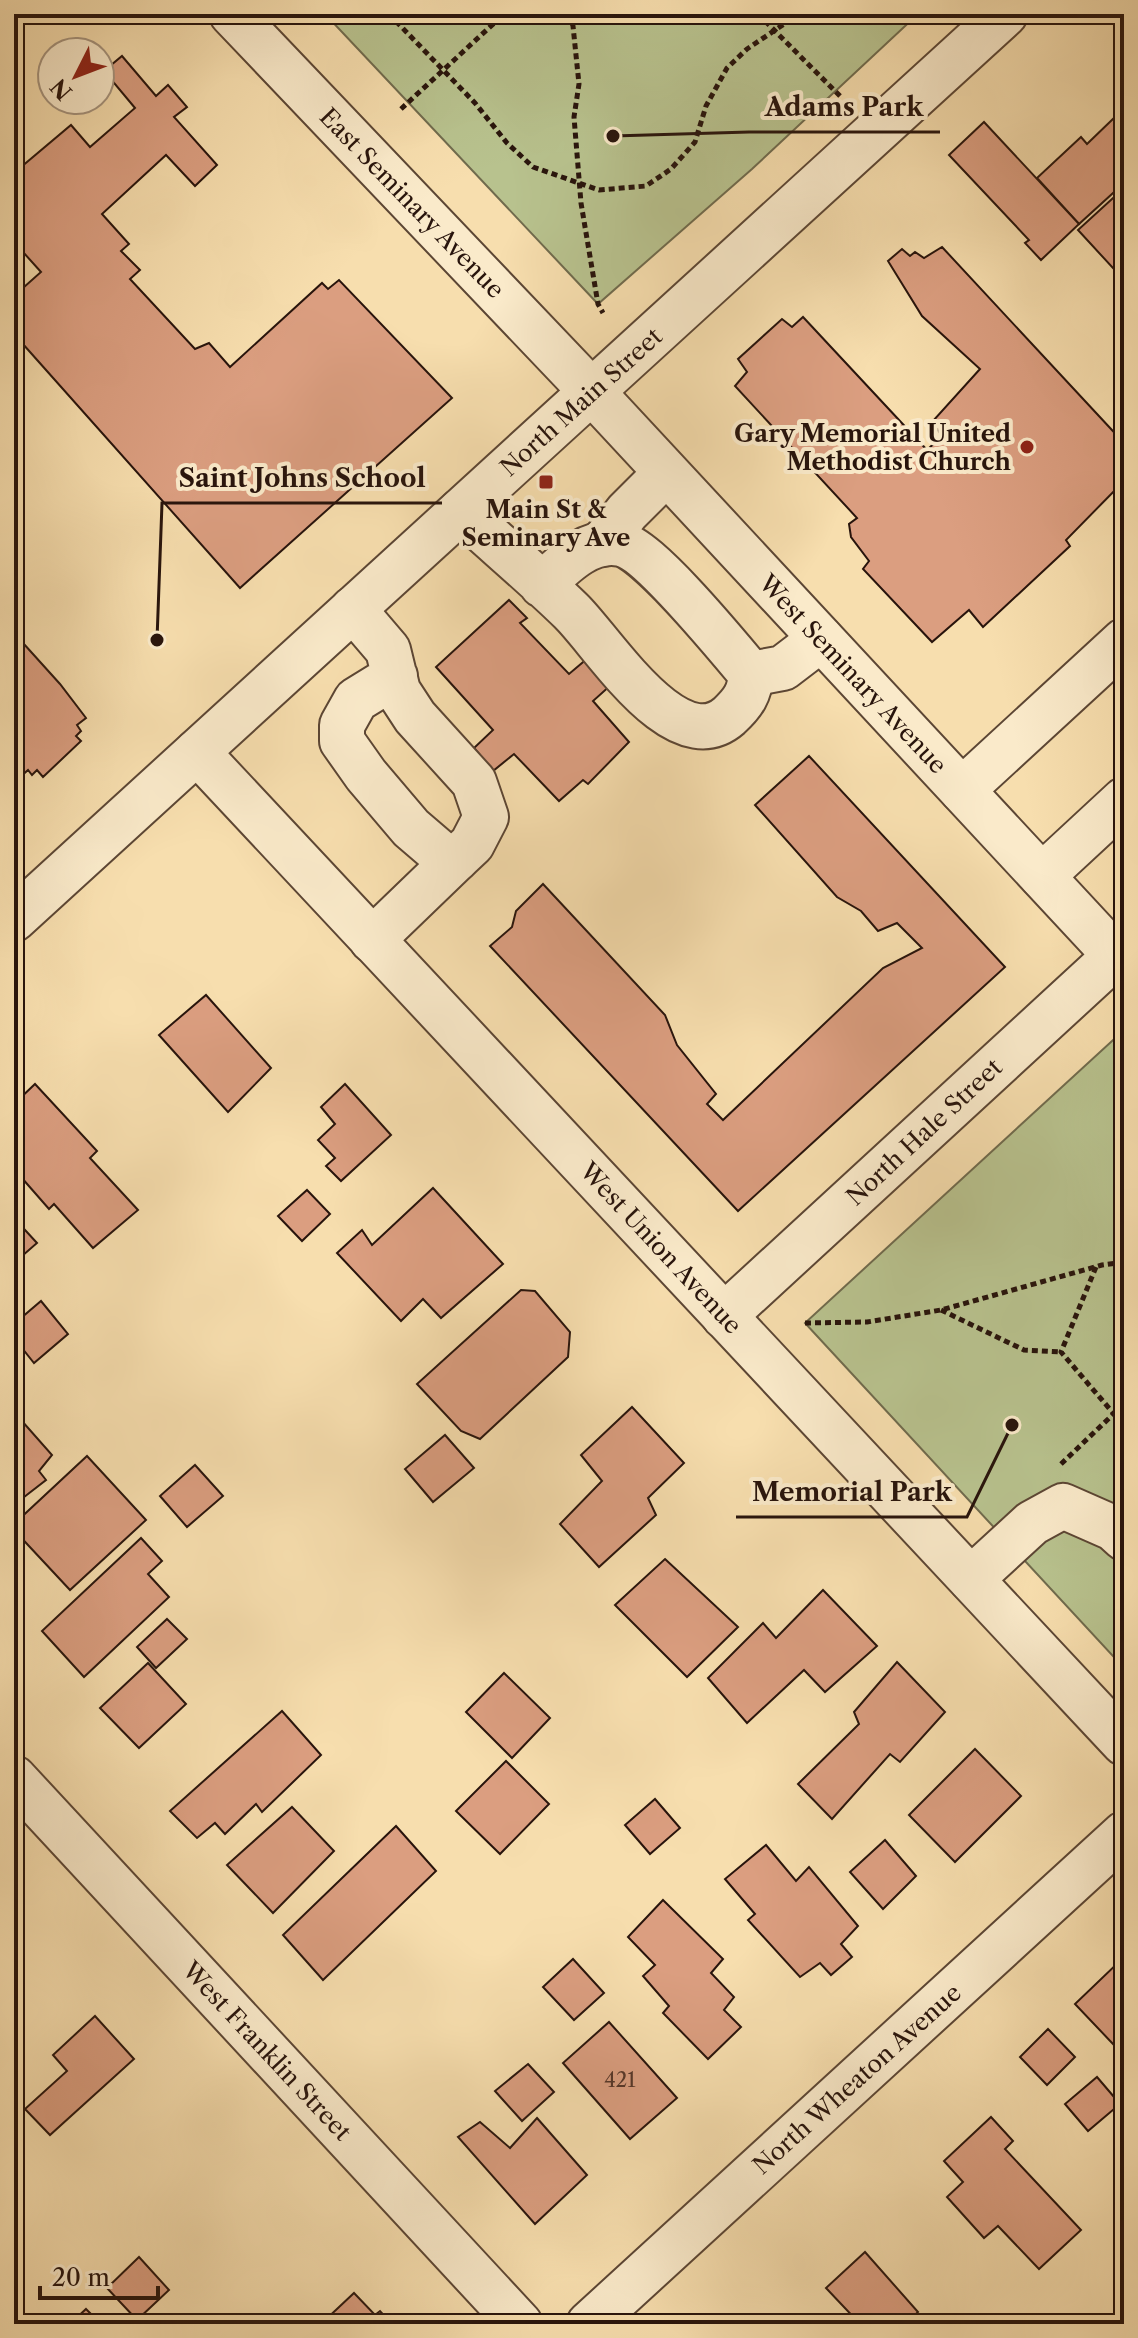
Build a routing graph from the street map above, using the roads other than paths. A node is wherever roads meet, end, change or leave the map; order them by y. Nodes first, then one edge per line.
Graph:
1 (232, 14) edge
2 (1005, 14) edge
3 (592, 392) junction
4 (666, 473) junction
5 (461, 511) junction
6 (602, 544) junction
7 (542, 585) junction
8 (353, 609) junction
9 (821, 639) junction
10 (1124, 641) edge
11 (751, 674) junction
12 (395, 676) junction
13 (197, 752) junction
14 (962, 790) junction
15 (1124, 800) edge
16 (456, 859) junction
17 (1042, 876) junction
18 (15, 916) edge
19 (372, 940) junction
20 (1120, 952) edge
21 (724, 1316) junction
22 (1124, 1538) edge
23 (971, 1579) junction
24 (1124, 1743) edge
25 (14, 1778) edge
26 (1124, 1834) edge
27 (520, 2324) edge
28 (589, 2324) edge

1 - 3 street, East Seminary Avenue
2 - 3 street, North Main Street
3 - 4 street, West Seminary Avenue
3 - 5 street, North Main Street
4 - 6 street
4 - 9 street, West Seminary Avenue
5 - 7 street
5 - 8 street, North Main Street
6 - 7 street
6 - 11 street
7 - 11 street
8 - 12 street
8 - 13 street, North Main Street
9 - 11 street
9 - 14 street, West Seminary Avenue
10 - 14 street
12 - 16 street
12 - 16 street
13 - 18 street, North Main Street
13 - 19 street, West Union Avenue
14 - 17 street, West Seminary Avenue
15 - 17 street
16 - 19 street
17 - 20 street, West Seminary Avenue
19 - 21 street, West Union Avenue
20 - 21 street, North Hale Street
21 - 23 street, West Union Avenue
22 - 23 street
23 - 24 street, West Union Avenue
25 - 27 street, West Franklin Street
26 - 28 street, North Wheaton Avenue

